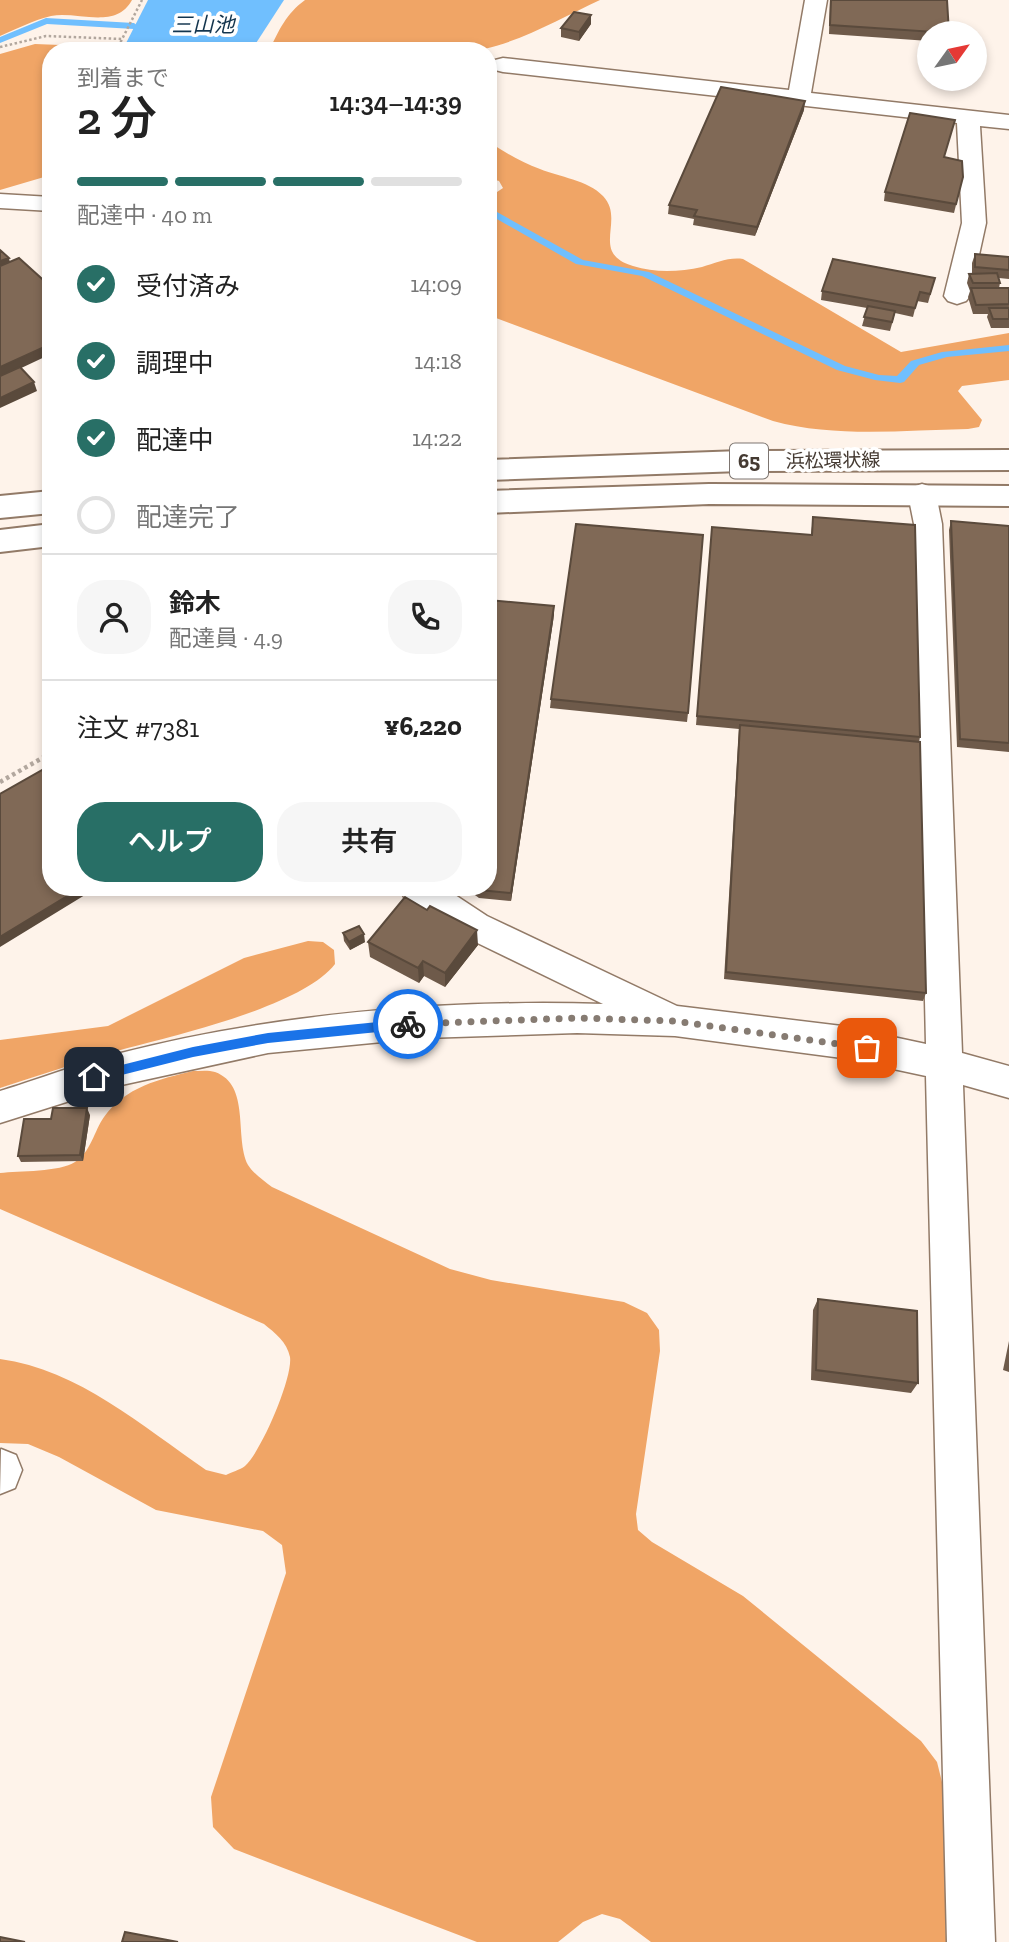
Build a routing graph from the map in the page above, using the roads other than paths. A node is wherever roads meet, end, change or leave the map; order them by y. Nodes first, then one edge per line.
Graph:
1 (816, 0) edge
2 (503, 65) dead end
3 (799, 98) junction
4 (968, 117) junction
5 (1009, 122) edge
6 (0, 201) edge
7 (42, 203) edge
8 (957, 296) dead end
9 (1009, 460) edge
10 (497, 470) edge
11 (922, 494) junction
12 (1009, 496) edge
13 (497, 502) edge
14 (42, 503) edge
15 (0, 507) edge
16 (42, 536) edge
17 (0, 541) edge
18 (430, 896) edge
19 (675, 1021) junction
20 (944, 1064) junction
21 (1009, 1082) edge
22 (0, 1107) edge
23 (971, 1942) edge

1 - 3 street
2 - 3 street
3 - 4 street
4 - 5 street
4 - 8 street
6 - 7 street
9 - 10 main road, 浜松環状線 / 65
11 - 12 main road, 浜松環状線 / 65
11 - 13 main road, 浜松環状線 / 65
11 - 20 street
14 - 15 main road
16 - 17 main road
18 - 19 street
19 - 20 street
19 - 22 street
20 - 21 street
20 - 23 street

